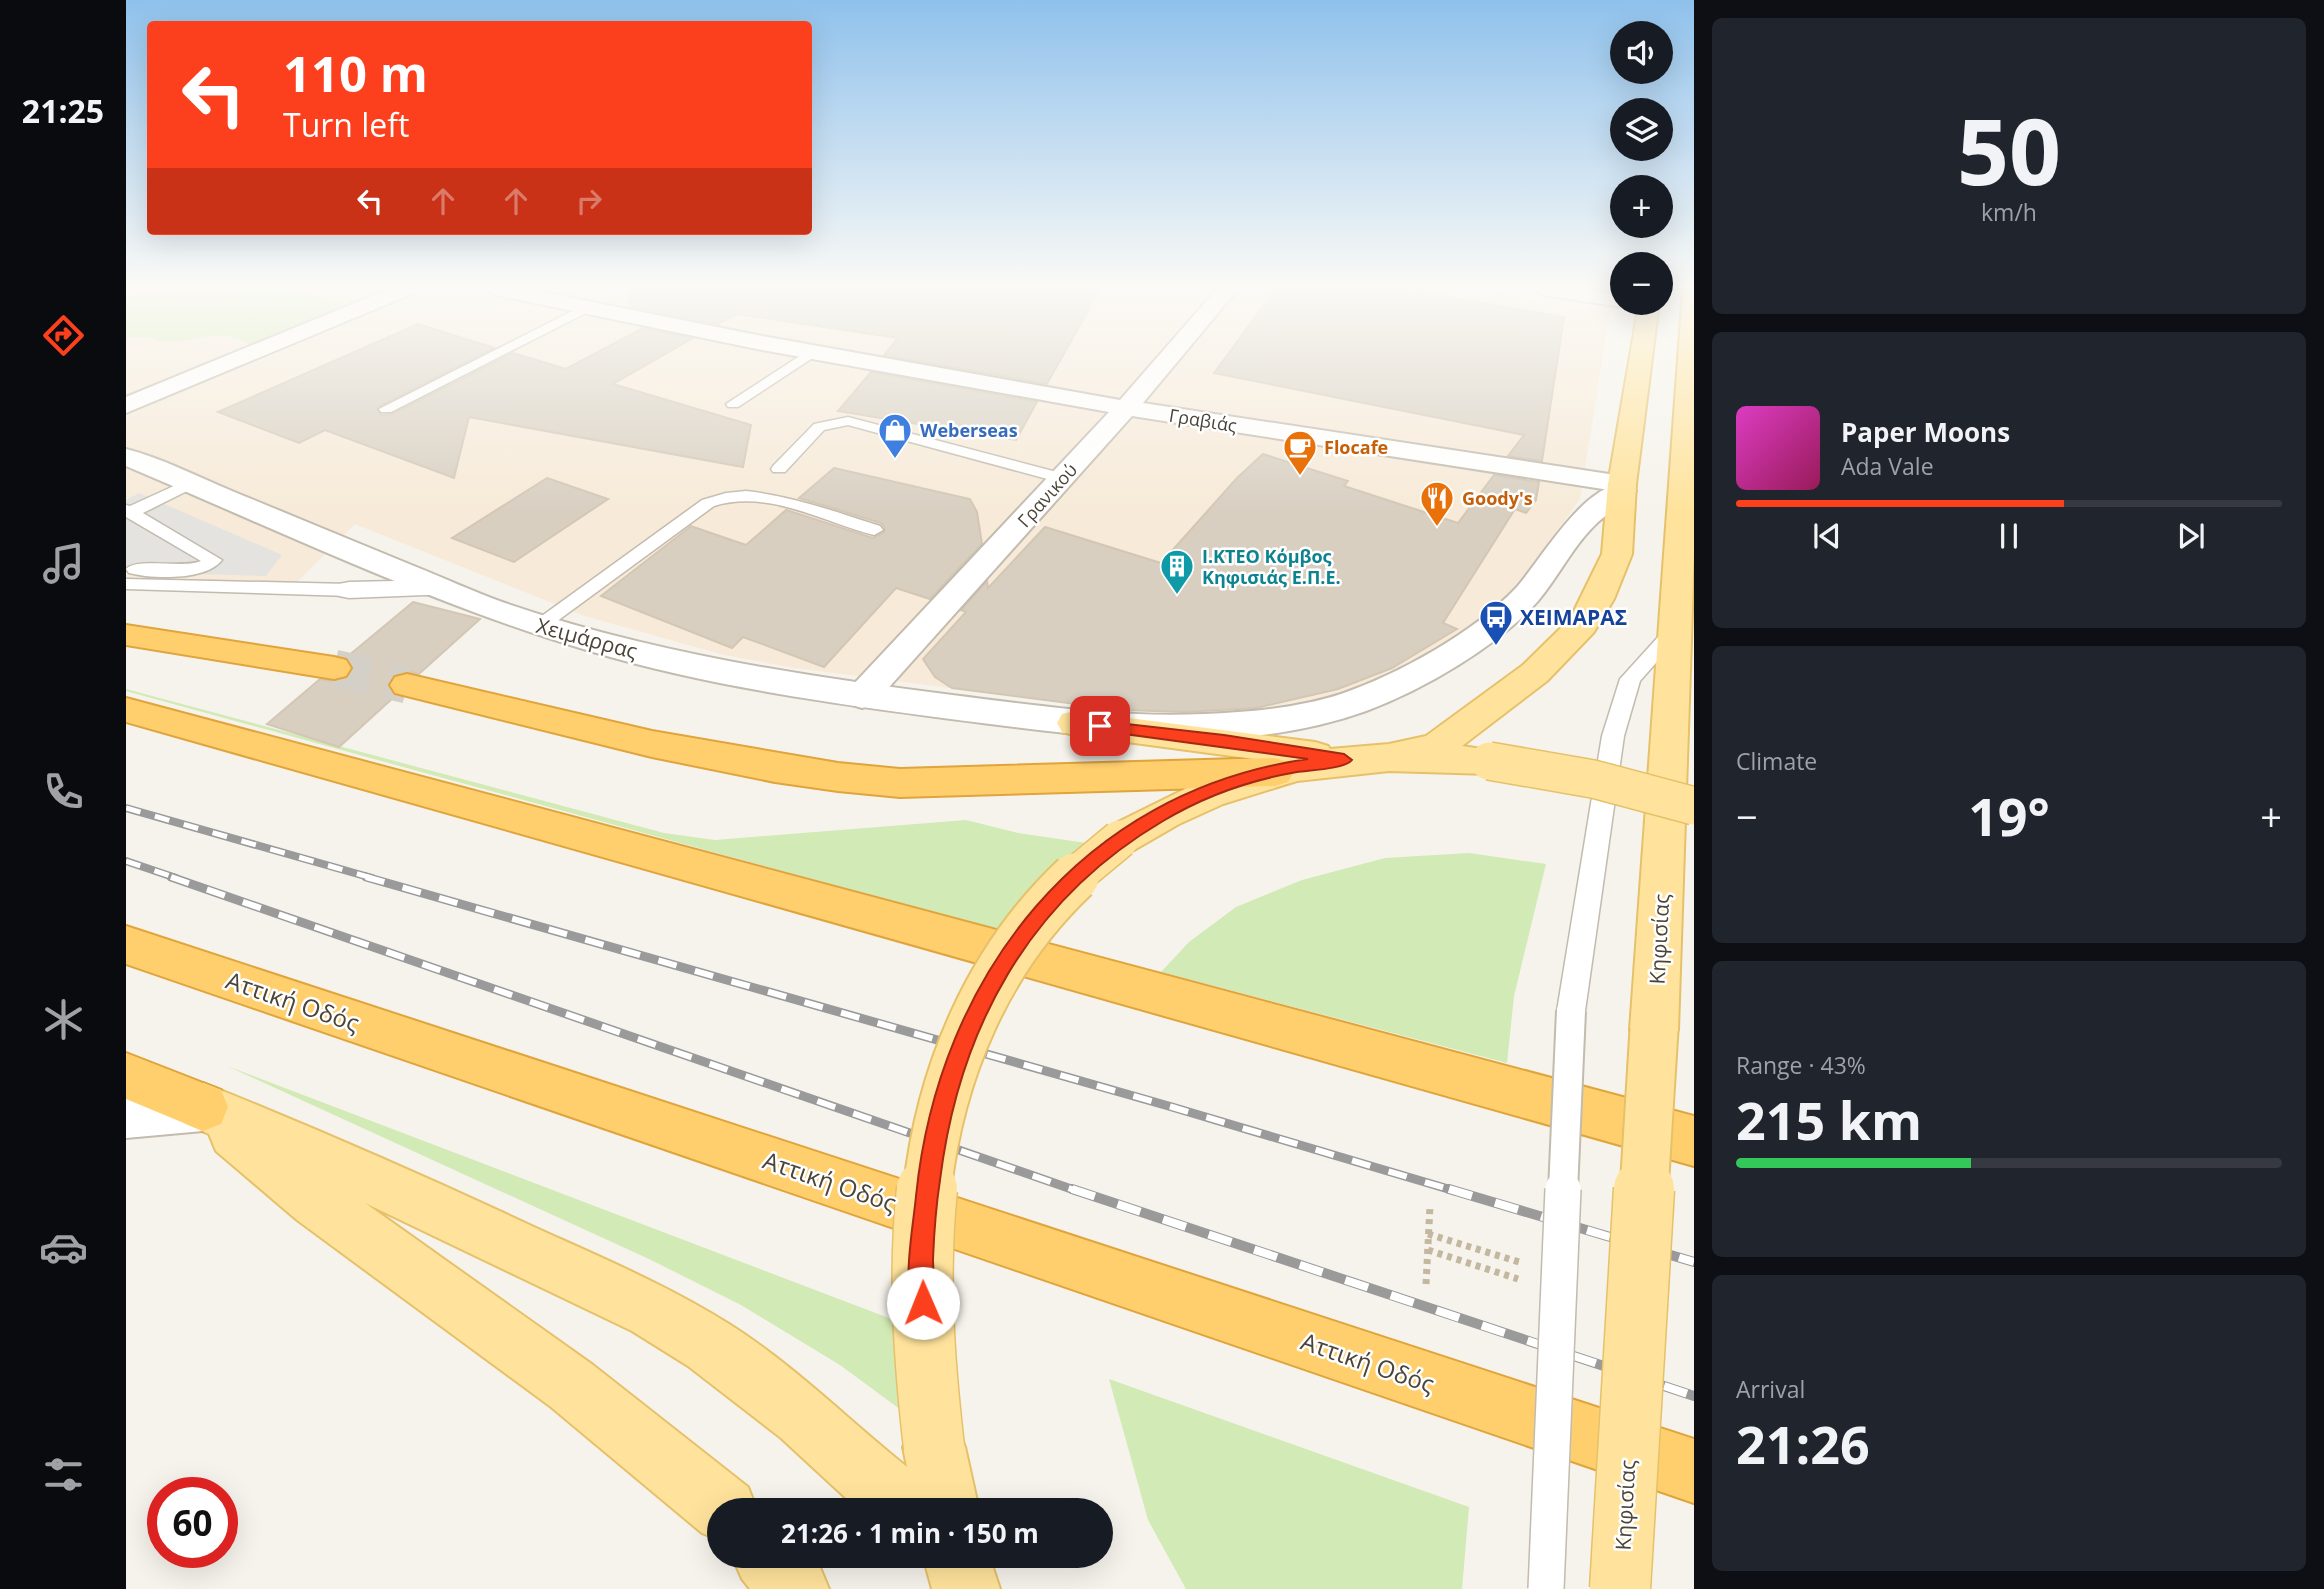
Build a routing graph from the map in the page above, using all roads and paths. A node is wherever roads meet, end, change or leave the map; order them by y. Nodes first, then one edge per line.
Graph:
1 (229, 363) edge
2 (477, 363) edge
3 (795, 363) edge
4 (875, 363) edge
5 (1164, 363) edge
6 (1636, 363) edge
7 (1689, 363) edge
8 (733, 404) dead end
9 (126, 406) edge
10 (1126, 408) junction
11 (386, 409) dead end
12 (126, 457) edge
13 (779, 469) dead end
14 (1062, 478) junction
15 (185, 482) junction
16 (1622, 487) junction
17 (128, 509) edge
18 (874, 530) dead end
19 (126, 568) edge
20 (126, 584) edge
21 (441, 589) junction
22 (349, 590) joint
23 (538, 626) junction
24 (1675, 630) junction
25 (126, 635) edge
26 (334, 668) tunnel mouth
27 (407, 685) tunnel mouth
28 (862, 696) junction
29 (126, 710) edge
30 (1075, 723) junction
31 (1395, 756) junction
32 (1344, 760) junction
33 (1275, 772) junction
34 (1694, 806) edge
35 (126, 945) edge
36 (126, 1076) edge
37 (203, 1107) junction
38 (126, 1114) edge
39 (1694, 1141) edge
40 (1430, 1206) dead end
41 (1428, 1234) junction
42 (1431, 1252) junction
43 (1498, 1255) dead end
44 (1426, 1284) dead end
45 (1559, 1292) junction
46 (1694, 1471) edge
47 (713, 1498) edge
48 (896, 1498) edge
49 (942, 1498) edge
50 (776, 1568) edge
51 (795, 1589) edge
52 (1546, 1589) edge
53 (1620, 1589) edge

1 - 9 street
2 - 11 lane
3 - 8 lane
4 - 10 street, Γραβιάς
5 - 10 street, Γρανικού
6 - 16 main road
7 - 24 main road, Κηφισίας
10 - 14 street, Γρανικού
10 - 16 street, Γραβιάς
12 - 15 street, Χειμάρρας
13 - 14 lane
14 - 28 street, Γρανικού
15 - 17 lane
15 - 21 street, Χειμάρρας
16 - 30 street, Χειμάρρας
16 - 31 main road
17 - 19 lane
18 - 23 lane
20 - 22 lane
21 - 22 street
21 - 23 street, Χειμάρρας
23 - 28 street, Χειμάρρας
24 - 45 lane, bridge
24 - 53 main road, Κηφισίας, bridge
25 - 26 highway
27 - 33 highway
28 - 30 street, Χειμάρρας
29 - 39 highway
30 - 32 main road
31 - 32 main road
31 - 34 main road, bridge
32 - 33 main road
33 - 49 main road, bridge
35 - 46 highway, Αττική Οδός
36 - 37 highway
37 - 38 street
37 - 47 main road
37 - 48 main road
40 - 41 path
41 - 42 path
41 - 43 path
42 - 44 path
42 - 45 path
45 - 52 lane, bridge
50 - 51 main road

